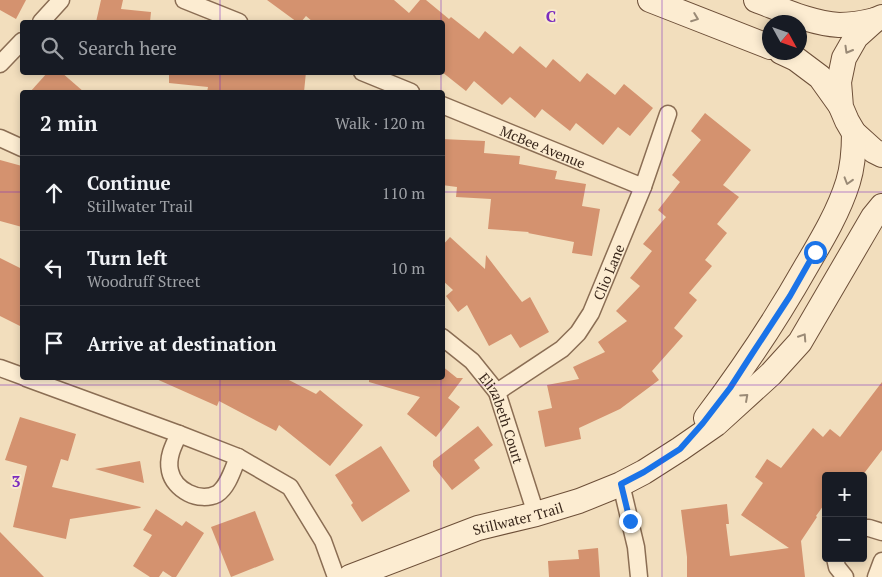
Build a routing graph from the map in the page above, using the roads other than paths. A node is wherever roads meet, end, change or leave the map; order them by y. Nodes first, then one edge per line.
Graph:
1 (61, 0) edge
2 (184, 0) edge
3 (650, 0) edge
4 (756, 0) edge
5 (878, 18) edge
6 (43, 20) edge
7 (234, 20) edge
8 (20, 43) edge
9 (762, 44) edge
10 (797, 60) edge
11 (0, 64) edge
12 (369, 75) edge
13 (406, 90) edge
14 (445, 106) edge
15 (841, 107) junction
16 (668, 114) dead end
17 (854, 133) junction
18 (0, 138) edge
19 (20, 147) edge
20 (882, 155) edge
21 (643, 187) junction
22 (882, 206) edge
23 (445, 339) edge
24 (0, 368) edge
25 (20, 376) edge
26 (32, 380) edge
27 (497, 392) junction
28 (178, 434) junction
29 (680, 449) junction
30 (238, 457) junction
31 (621, 484) junction
32 (536, 514) junction
33 (867, 528) edge
34 (882, 532) edge
35 (882, 561) edge
36 (836, 562) edge
37 (336, 577) edge
38 (350, 577) edge
39 (639, 577) edge
40 (845, 577) edge
41 (876, 577) edge

1 - 6 street
2 - 7 street
3 -> 9 street
4 - 5 street
5 -> 15 street
8 - 11 street
10 - 15 street
12 - 13 street
14 - 21 street, McBee Avenue
15 - 17 street
16 - 21 street, Clio Lane
17 - 20 street
17 -> 29 street, Stillwater Trail
18 - 19 street
21 - 27 street, Clio Lane
29 -> 22 street, Stillwater Trail
23 - 27 street, Elizabeth Court
24 - 25 street
26 - 28 street
27 - 32 street, Elizabeth Court
28 - 30 street
28 - 30 street
29 - 31 street, Stillwater Trail
30 - 37 street
31 - 32 street, Stillwater Trail
31 - 39 street
32 - 38 street, Stillwater Trail
33 - 34 street
35 - 41 street
36 - 40 street

